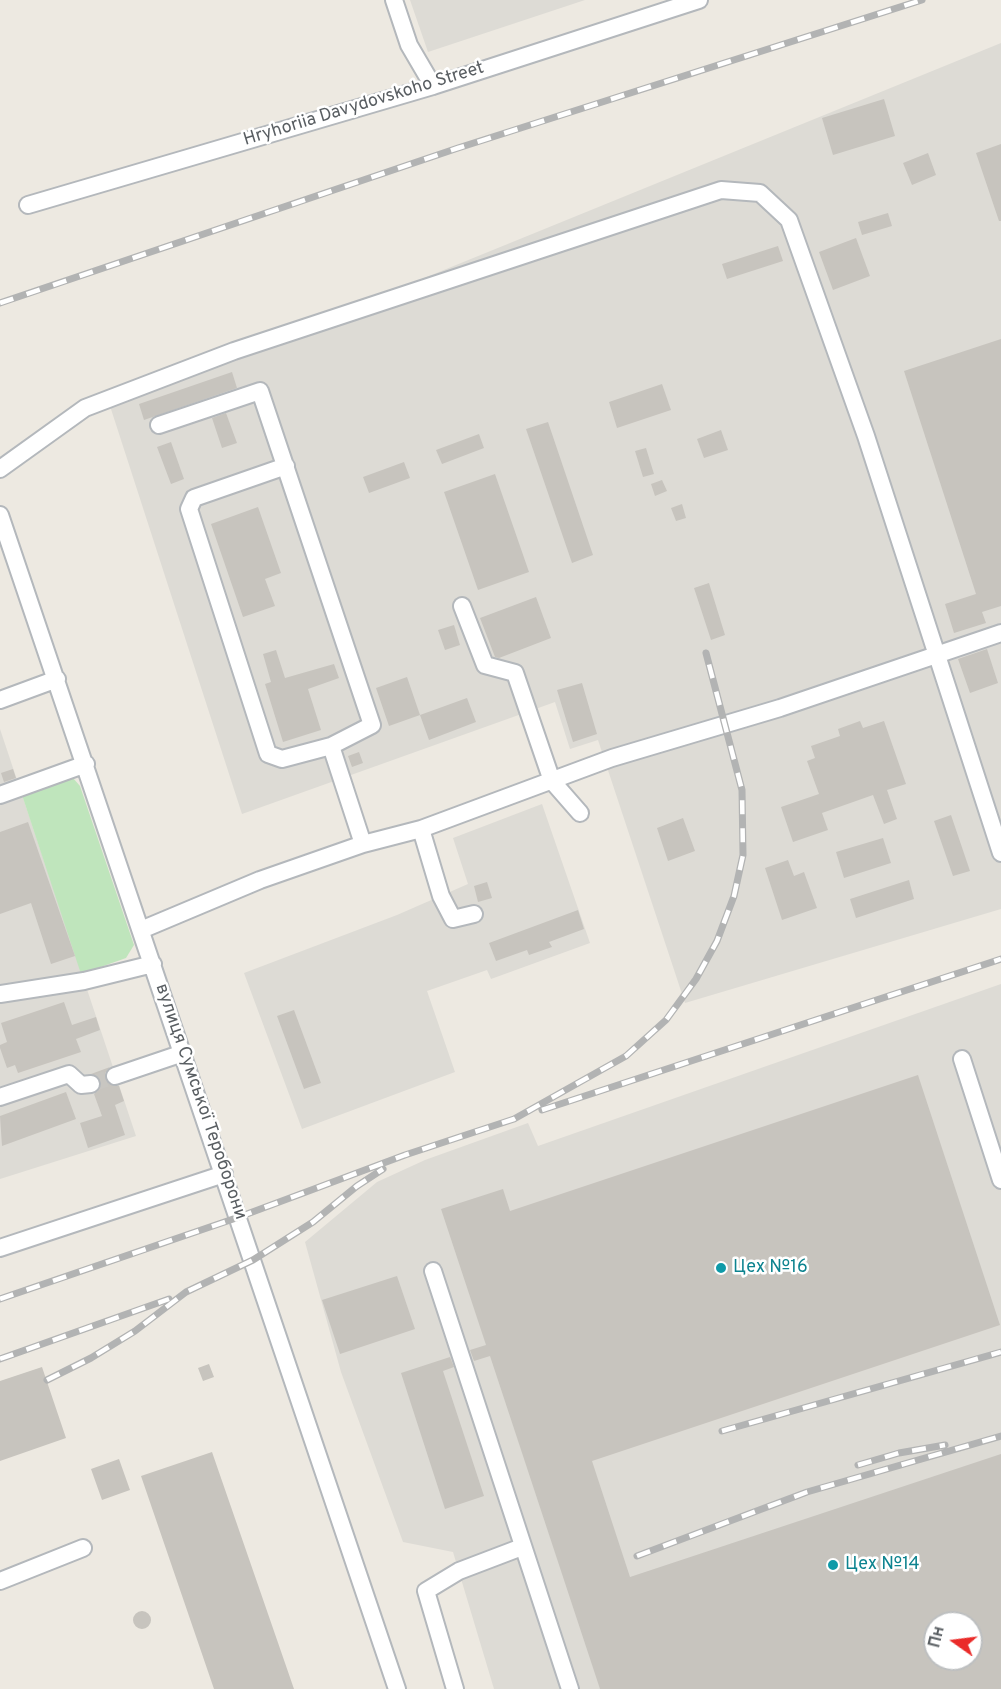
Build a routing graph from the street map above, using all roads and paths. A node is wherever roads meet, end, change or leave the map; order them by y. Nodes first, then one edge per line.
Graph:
1 (394, 0) edge
2 (699, 0) edge
3 (433, 86) junction
4 (28, 205) dead end
5 (159, 425) dead end
6 (286, 466) junction
7 (0, 469) edge
8 (0, 515) edge
9 (462, 606) dead end
10 (1001, 633) edge
11 (935, 655) junction
12 (57, 679) junction
13 (0, 700) edge
14 (330, 746) junction
15 (86, 764) junction
16 (552, 781) junction
17 (0, 795) edge
18 (580, 813) dead end
19 (421, 829) junction
20 (363, 844) junction
21 (1001, 853) edge
22 (474, 914) dead end
23 (141, 930) junction
24 (153, 964) junction
25 (0, 994) edge
26 (183, 1053) junction
27 (962, 1059) dead end
28 (115, 1076) tunnel mouth
29 (91, 1084) tunnel mouth
30 (0, 1097) edge
31 (224, 1174) junction
32 (1001, 1180) edge
33 (0, 1248) edge
34 (433, 1270) dead end
35 (522, 1547) junction
36 (83, 1548) dead end
37 (0, 1581) edge
38 (397, 1689) edge
39 (455, 1689) edge
40 (570, 1689) edge

1 - 3 street
2 - 3 street, Hryhoriia Davydovskoho Street
3 - 4 street, Hryhoriia Davydovskoho Street
5 - 6 street
6 - 14 street
6 - 14 street
7 - 11 street
8 - 12 street, вулиця Сумської Тероборони
9 - 16 street
10 - 11 street
11 - 16 street
11 - 21 street
12 - 13 street
12 - 15 street, вулиця Сумської Тероборони
14 - 20 street
15 - 17 street
15 - 23 street, вулиця Сумської Тероборони
16 - 18 street
16 - 19 street
19 - 20 street
19 - 22 street
20 - 23 street
23 - 24 street, вулиця Сумської Тероборони
24 - 25 street
24 - 26 street, вулиця Сумської Тероборони
26 - 28 street
26 - 31 street, вулиця Сумської Тероборони
27 - 32 street
29 - 30 street
31 - 33 street
31 - 38 street, вулиця Сумської Тероборони
34 - 35 street
35 - 39 street
35 - 40 street
36 - 37 street

